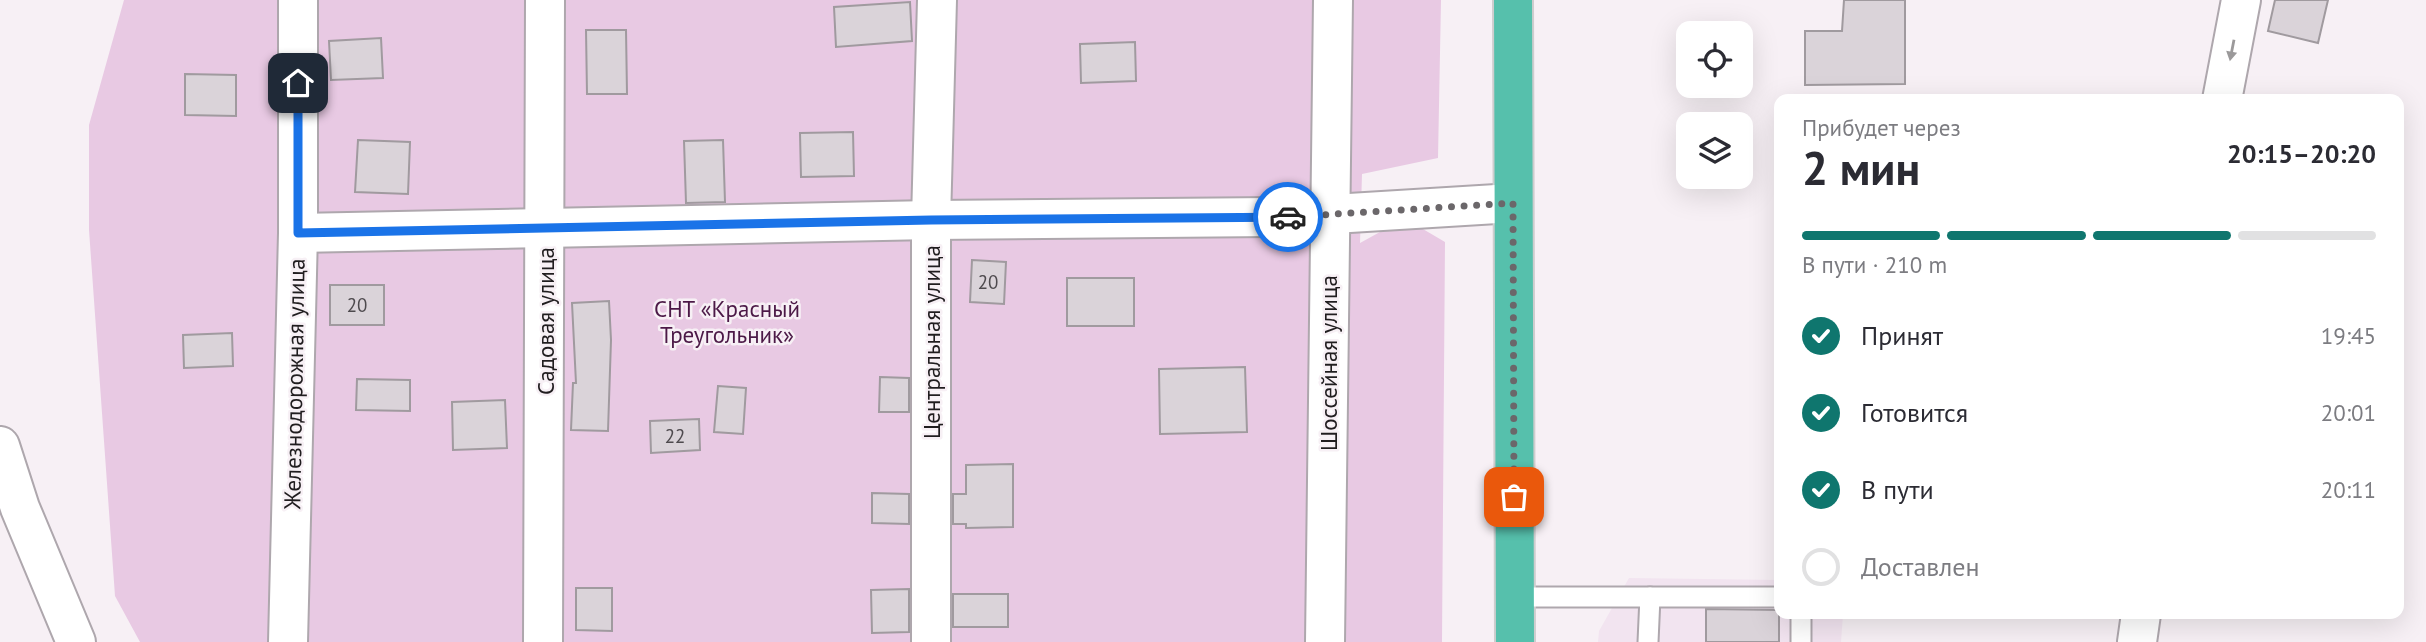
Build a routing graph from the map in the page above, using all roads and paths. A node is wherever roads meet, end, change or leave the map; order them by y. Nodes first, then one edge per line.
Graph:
1 (298, 0) edge
2 (545, 0) edge
3 (937, 0) edge
4 (1333, 0) edge
5 (1513, 0) edge
6 (2241, 0) edge
7 (2223, 94) edge
8 (1513, 203) junction
9 (1329, 215) junction
10 (931, 220) junction
11 (546, 228) junction
12 (298, 233) junction
13 (0, 446) edge
14 (1515, 597) junction
15 (1650, 597) junction
16 (1774, 597) edge
17 (1801, 619) edge
18 (2140, 619) edge
19 (76, 642) edge
20 (288, 642) edge
21 (543, 642) edge
22 (931, 642) edge
23 (1325, 642) edge
24 (1515, 642) edge
25 (1648, 642) edge
26 (1801, 642) edge
27 (2137, 642) edge

1 - 12 street, Железнодорожная улица
2 - 11 street, Садовая улица
3 - 10 street, Центральная улица
4 - 9 street, Шоссейная улица
5 - 8 highway
6 -> 7 street
8 - 9 street
8 - 14 highway
9 - 10 street
9 - 23 street, Шоссейная улица
10 - 11 street
10 - 22 street, Центральная улица
11 - 12 street
11 - 21 street, Садовая улица
12 - 20 street, Железнодорожная улица
13 - 19 street
14 - 15 lane
14 - 24 highway
15 - 16 lane
15 - 25 lane
17 - 26 lane
18 - 27 street

